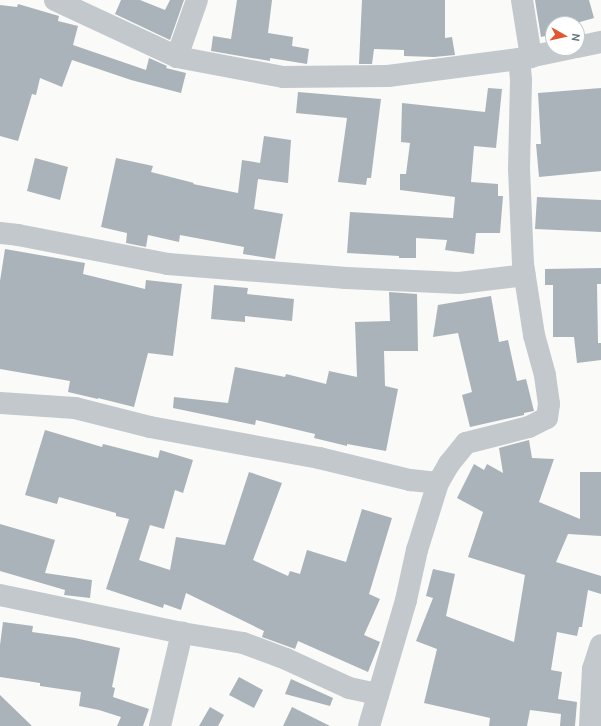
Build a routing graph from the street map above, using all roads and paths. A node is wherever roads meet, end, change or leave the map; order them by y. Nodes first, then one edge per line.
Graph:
1 (54, 0) edge
2 (197, 0) edge
3 (522, 0) edge
4 (601, 42) edge
5 (585, 45) edge
6 (545, 54) edge
7 (177, 57) junction
8 (525, 58) junction
9 (0, 233) edge
10 (525, 275) junction
11 (0, 403) edge
12 (438, 483) junction
13 (0, 595) edge
14 (182, 633) junction
15 (601, 645) edge
16 (378, 694) junction
17 (593, 725) edge
18 (160, 726) edge
19 (369, 726) edge

1 - 7 street
2 - 7 street
3 - 8 street
4 - 5 street
6 - 8 street
7 - 8 street
8 - 10 street
9 - 10 street
10 - 12 street
11 - 12 street
12 - 16 street
13 - 14 street
14 - 16 street
14 - 18 street
15 - 17 street
16 - 19 street

